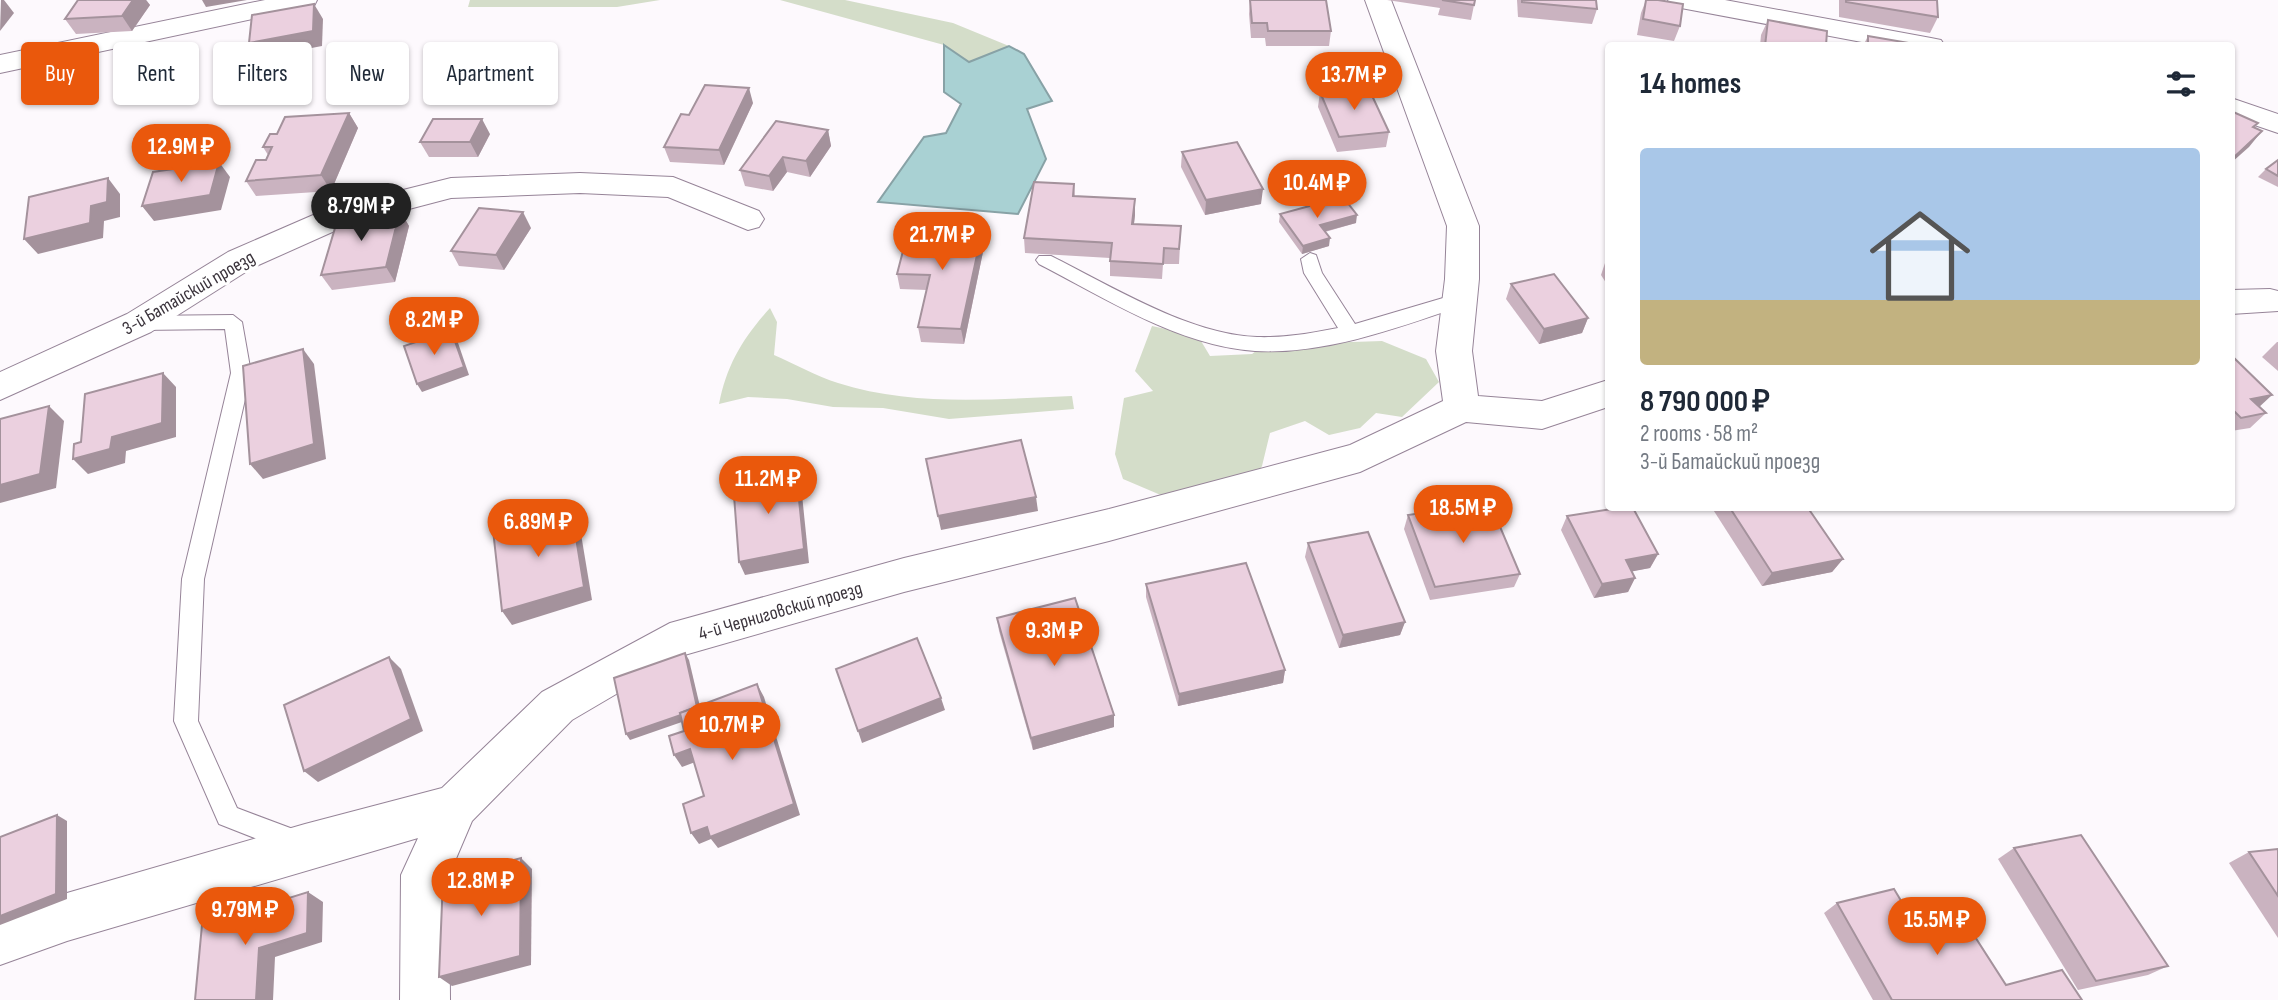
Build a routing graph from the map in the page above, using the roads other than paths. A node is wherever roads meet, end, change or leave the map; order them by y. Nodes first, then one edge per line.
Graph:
1 (304, 0) edge
2 (1378, 0) edge
3 (1681, 0) edge
4 (1909, 42) edge
5 (0, 64) edge
6 (2235, 108) edge
7 (2278, 124) edge
8 (748, 219) dead end
9 (1310, 259) edge
10 (1045, 260) edge
11 (1460, 299) junction
12 (2270, 301) dead end
13 (2235, 302) edge
14 (139, 323) junction
15 (1351, 332) junction
16 (0, 387) edge
17 (1605, 394) edge
18 (1462, 408) junction
19 (455, 806) junction
20 (305, 846) junction
21 (0, 941) edge
22 (425, 1000) edge

1 - 5 street
2 - 11 street
3 - 4 street
6 - 7 street
8 - 14 street, 3-й Батайский проезд
9 - 15 lane
10 - 15 lane
11 - 15 lane
11 - 18 street
12 - 13 street
14 - 16 street, 3-й Батайский проезд
14 - 20 lane
17 - 18 street
18 - 19 street, 4-й Черниговский проезд
19 - 20 street, 4-й Черниговский проезд
19 - 22 street
20 - 21 street, 4-й Черниговский проезд

